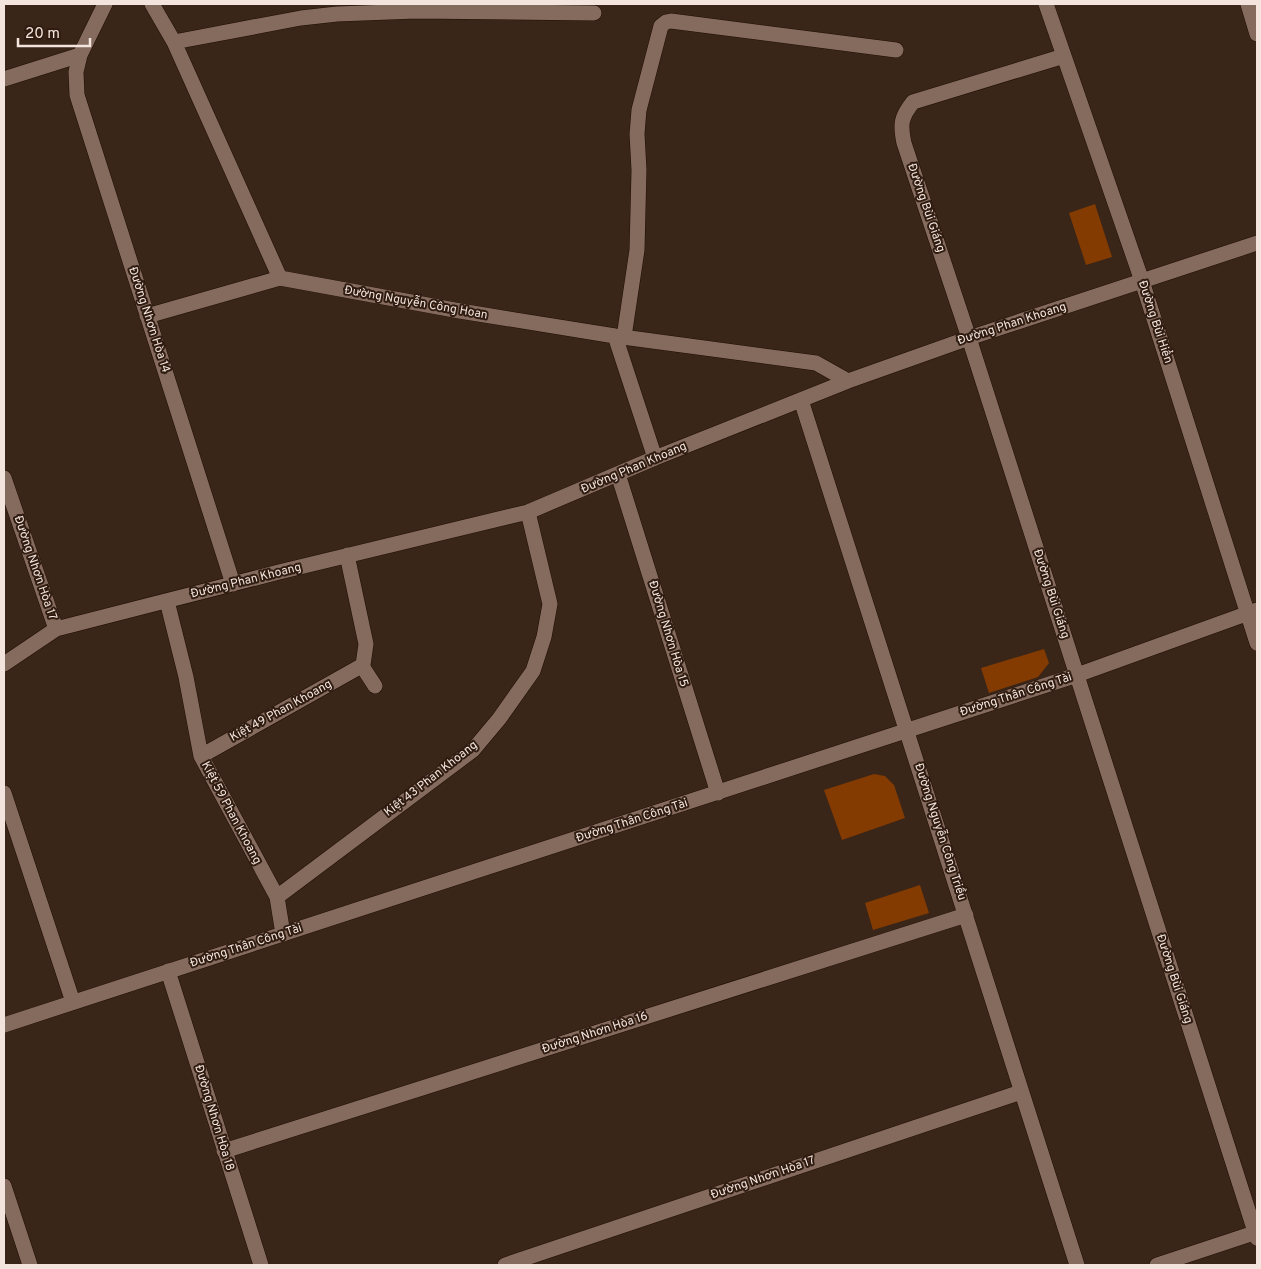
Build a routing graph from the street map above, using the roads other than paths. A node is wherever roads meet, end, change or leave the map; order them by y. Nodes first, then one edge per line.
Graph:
1 (105, 4) edge
2 (152, 4) edge
3 (1046, 4) edge
4 (1248, 4) edge
5 (594, 13) dead end
6 (1257, 34) edge
7 (174, 42) junction
8 (896, 50) dead end
9 (80, 55) junction
10 (1064, 56) junction
11 (4, 79) edge
12 (1257, 243) edge
13 (280, 278) junction
14 (1142, 281) junction
15 (148, 316) junction
16 (619, 337) junction
17 (970, 338) junction
18 (848, 380) junction
19 (802, 400) junction
20 (655, 458) junction
21 (618, 474) junction
22 (4, 478) edge
23 (528, 512) junction
24 (347, 556) junction
25 (233, 584) junction
26 (167, 601) junction
27 (1252, 612) edge
28 (56, 629) junction
29 (1257, 642) edge
30 (4, 664) edge
31 (362, 666) junction
32 (1077, 675) junction
33 (375, 686) dead end
34 (907, 730) junction
35 (201, 756) junction
36 (4, 793) edge
37 (718, 793) junction
38 (277, 897) junction
39 (966, 915) junction
40 (283, 934) junction
41 (168, 971) junction
42 (73, 1002) junction
43 (4, 1025) edge
44 (1021, 1092) junction
45 (224, 1151) junction
46 (4, 1186) edge
47 (1257, 1234) edge
48 (30, 1265) edge
49 (261, 1265) edge
50 (505, 1265) edge
51 (1076, 1265) edge
52 (1157, 1265) edge

1 - 9 street
2 - 7 street
3 - 10 street, Đường Bùi Hiển
4 - 6 street
5 - 7 street
7 - 13 street
8 - 16 street
9 - 11 street
9 - 15 street, Đường Nhơn Hòa 14
10 - 14 street, Đường Bùi Hiển
10 - 17 street, Đường Bùi Giáng
12 - 14 street, Đường Phan Khoang
13 - 15 street
13 - 16 street, Đường Nguyễn Công Hoan
14 - 17 street, Đường Phan Khoang
14 - 27 street, Đường Bùi Hiển
15 - 25 street, Đường Nhơn Hòa 14
16 - 18 street, Đường Nguyễn Công Hoan
16 - 20 street
17 - 18 street, Đường Phan Khoang
17 - 32 street, Đường Bùi Giáng
18 - 19 street, Đường Phan Khoang
19 - 20 street, Đường Phan Khoang
19 - 34 street, Đường Nguyễn Công Triều
20 - 21 street, Đường Phan Khoang
21 - 23 street, Đường Phan Khoang
21 - 37 street, Đường Nhơn Hòa 15
22 - 28 street, Đường Nhơn Hòa 17
23 - 24 street, Đường Phan Khoang
23 - 38 street, Kiệt 43 Phan Khoang
24 - 25 street, Đường Phan Khoang
24 - 31 street
25 - 26 street, Đường Phan Khoang
26 - 28 street, Đường Phan Khoang
26 - 35 street, Kiệt 59 Phan Khoang
27 - 29 street, Đường Bùi Hiển
27 - 32 street, Đường Thân Công Tài
28 - 30 street, Đường Phan Khoang
31 - 33 street
31 - 35 street, Kiệt 49 Phan Khoang
32 - 34 street, Đường Thân Công Tài
32 - 47 street, Đường Bùi Giáng
34 - 37 street, Đường Thân Công Tài
34 - 39 street, Đường Nguyễn Công Triều
35 - 38 street, Kiệt 59 Phan Khoang
36 - 42 street
37 - 40 street, Đường Thân Công Tài
38 - 40 street, Kiệt 59 Phan Khoang
39 - 44 street, Đường Nguyễn Công Triều
39 - 45 street, Đường Nhơn Hòa 16
40 - 41 street, Đường Thân Công Tài
41 - 42 street, Đường Thân Công Tài
41 - 45 street, Đường Nhơn Hòa 18
42 - 43 street, Đường Thân Công Tài
44 - 50 street, Đường Nhơn Hòa 17
44 - 51 street, Đường Nguyễn Công Triều
45 - 49 street, Đường Nhơn Hòa 18
46 - 48 street
47 - 52 street

